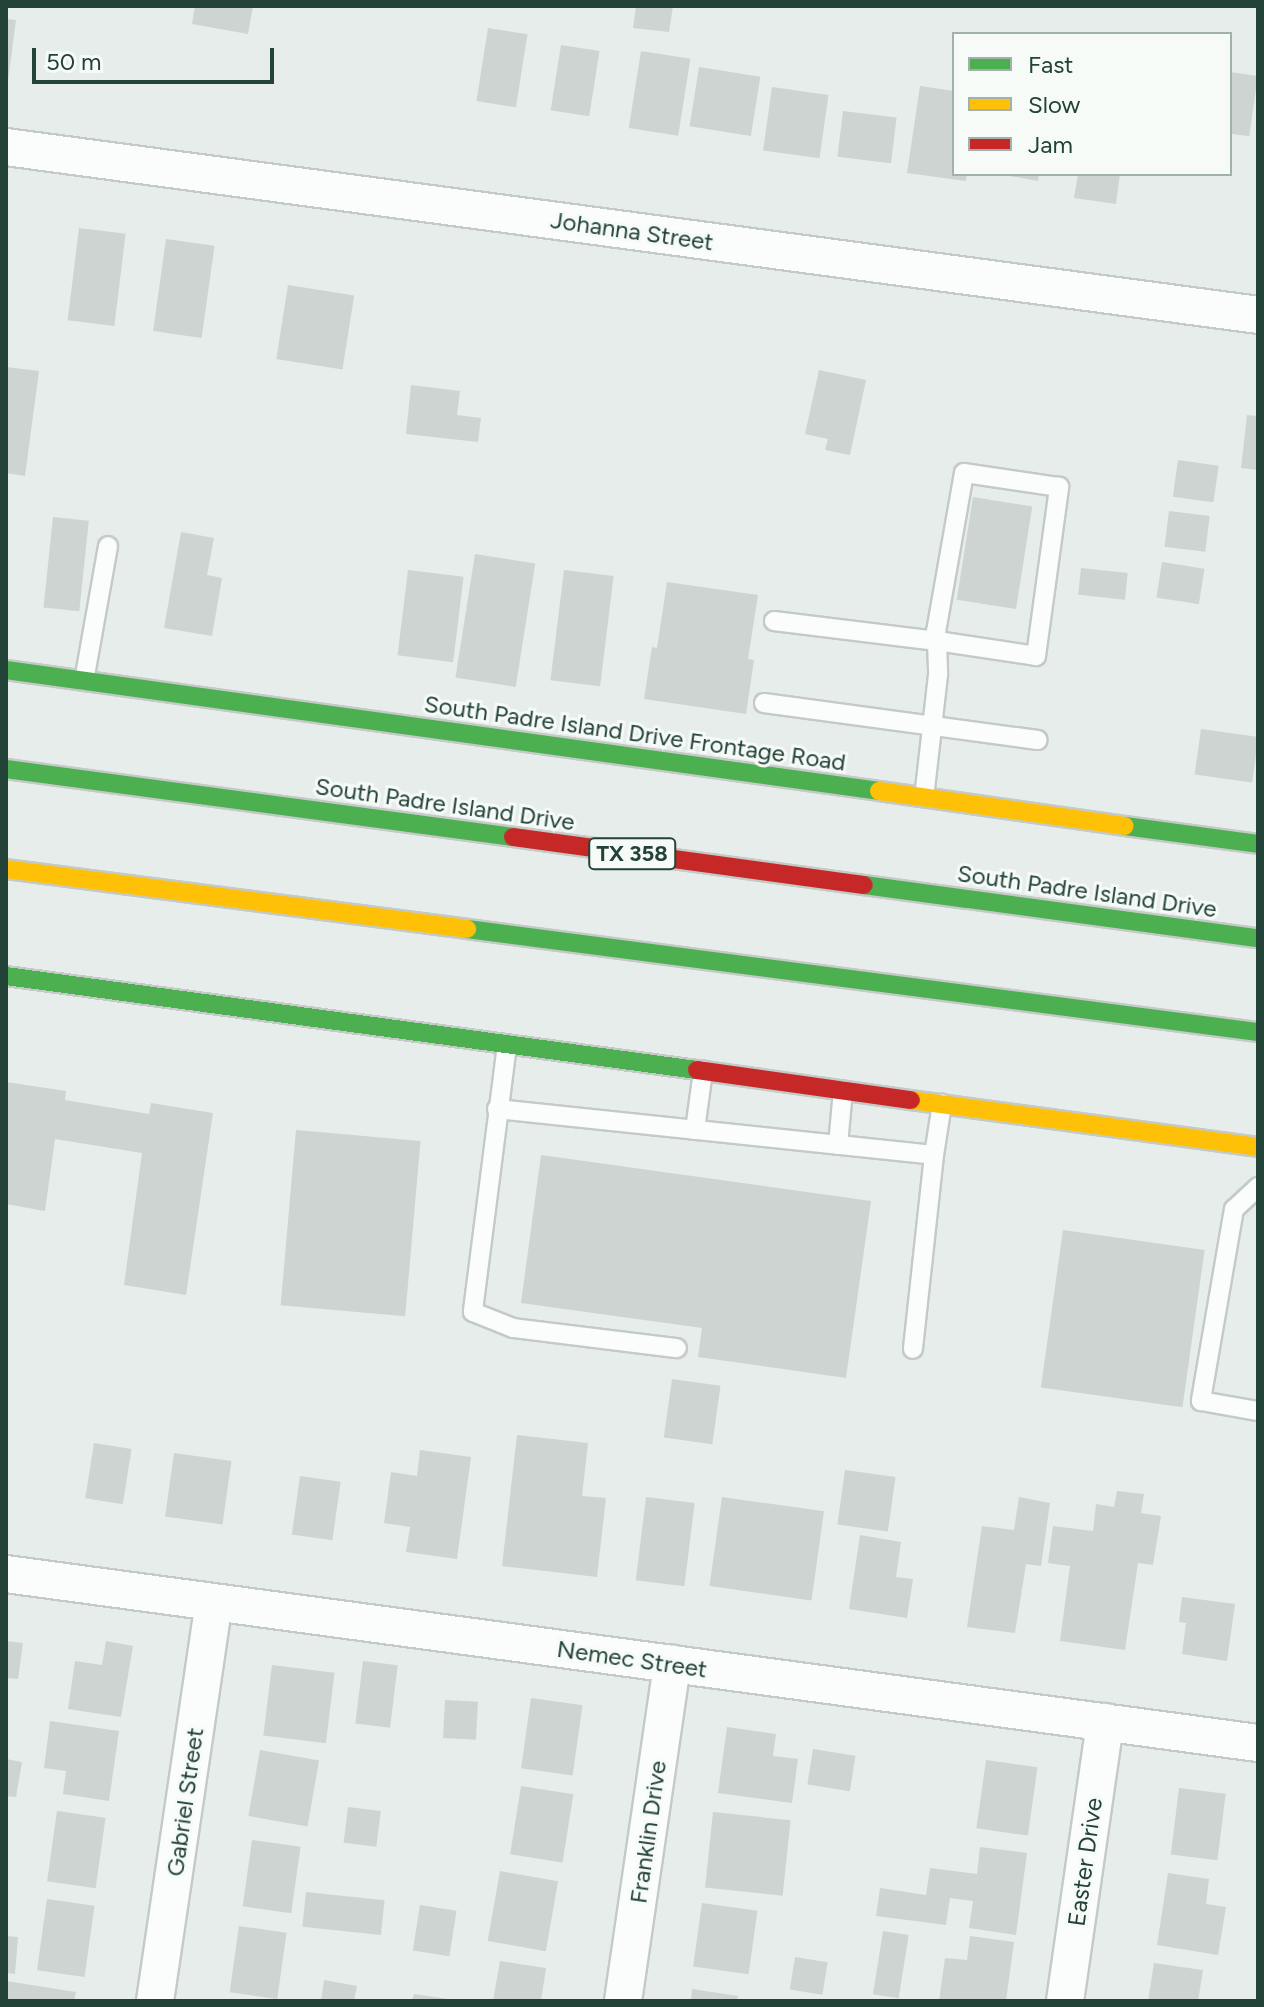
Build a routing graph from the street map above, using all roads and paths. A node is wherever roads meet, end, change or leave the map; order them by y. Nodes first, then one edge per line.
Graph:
1 (6, 147) edge
2 (1258, 315) edge
3 (108, 546) dead end
4 (774, 621) dead end
5 (937, 641) junction
6 (6, 670) edge
7 (84, 681) junction
8 (764, 703) dead end
9 (933, 726) junction
10 (1038, 740) dead end
11 (6, 769) edge
12 (924, 797) junction
13 (1258, 844) edge
14 (6, 869) edge
15 (1258, 938) edge
16 (6, 976) edge
17 (923, 988) junction
18 (1258, 1032) edge
19 (507, 1045) junction
20 (1212, 1045) dead end
21 (703, 1071) junction
22 (843, 1090) junction
23 (942, 1104) junction
24 (497, 1109) junction
25 (695, 1130) junction
26 (838, 1145) junction
27 (1258, 1147) edge
28 (934, 1155) junction
29 (1258, 1187) edge
30 (677, 1348) dead end
31 (913, 1349) dead end
32 (1258, 1411) edge
33 (6, 1574) edge
34 (214, 1602) junction
35 (672, 1664) junction
36 (1105, 1722) junction
37 (1258, 1743) edge
38 (155, 2001) edge
39 (623, 2001) edge
40 (1065, 2001) edge

1 - 2 street, Johanna Street
3 - 7 lane
4 - 5 lane
5 - 5 lane
5 - 9 lane
6 - 7 main road, South Padre Island Drive Frontage Road
7 - 12 main road, South Padre Island Drive Frontage Road
8 - 9 lane
9 - 10 lane
9 - 12 lane
11 - 15 main road, South Padre Island Drive / TX 358
12 - 13 main road, South Padre Island Drive Frontage Road
14 - 17 main road
16 - 19 main road
17 - 18 main road
17 - 20 main road
19 - 21 main road
19 - 24 lane
21 - 22 main road
21 - 25 lane
22 - 23 main road
22 - 26 lane
23 - 27 main road
23 - 28 lane
24 - 25 lane
24 - 30 lane
25 - 26 lane
26 - 28 lane
28 - 31 lane
29 - 32 lane
33 - 34 street, Nemec Street
34 - 35 street, Nemec Street
34 - 38 street, Gabriel Street
35 - 36 street, Nemec Street
35 - 39 street, Franklin Drive
36 - 37 street, Nemec Street
36 - 40 street, Easter Drive

